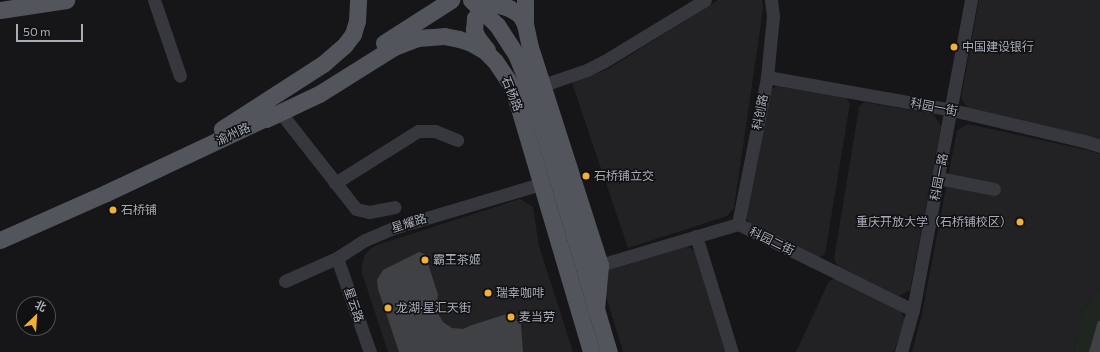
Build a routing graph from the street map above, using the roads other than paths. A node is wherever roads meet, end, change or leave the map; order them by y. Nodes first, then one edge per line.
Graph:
1 (154, 0) edge
2 (358, 0) edge
3 (450, 0) edge
4 (471, 0) edge
5 (525, 0) edge
6 (706, 0) edge
7 (771, 0) edge
8 (971, 0) edge
9 (58, 2) edge
10 (0, 10) edge
11 (0, 15) edge
12 (0, 22) edge
13 (525, 24) junction
14 (495, 61) junction
15 (180, 76) dead end
16 (767, 77) junction
17 (543, 85) junction
18 (952, 110) junction
19 (273, 116) junction
20 (457, 140) dead end
21 (1100, 146) edge
22 (153, 172) junction
23 (938, 178) junction
24 (335, 183) junction
25 (541, 184) junction
26 (994, 189) dead end
27 (85, 203) junction
28 (394, 208) dead end
29 (738, 224) junction
30 (0, 227) edge
31 (696, 236) junction
32 (0, 240) edge
33 (337, 258) junction
34 (600, 265) junction
35 (285, 281) dead end
36 (596, 310) junction
37 (914, 310) junction
38 (370, 352) edge
39 (591, 352) edge
40 (609, 352) edge
41 (732, 352) edge
42 (902, 352) edge

1 - 15 street
2 - 22 main road
3 - 19 main road, 渝州路
4 - 36 main road, bridge
5 - 13 main road
6 - 17 street
7 - 16 street, 科创路
8 - 18 street, 科园一路
9 - 10 main road
9 - 11 main road
9 - 12 main road
13 - 14 main road
13 - 17 main road
14 - 19 main road, 石杨路
14 - 25 main road, 石杨路
16 - 18 street, 科园一街
16 - 29 street, 科创路
17 - 34 main road
18 - 21 street, 科园一街
18 - 23 street, 科园一路
19 - 22 main road, 渝州路
19 - 24 street
20 - 24 street
22 - 27 main road, 渝州路
23 - 26 street
23 - 37 street, 科园一路
24 - 28 street
25 - 33 street, 星耀路
25 - 39 main road, 石杨路
27 - 30 main road
27 - 32 main road, 渝州路
29 - 31 street, 科园二街
29 - 37 street, 科园二街
31 - 34 street, 科园二街
31 - 41 street
33 - 35 street, 星耀路
33 - 38 street, 星云路
34 - 36 main road
36 - 40 main road
37 - 42 street, 科园一路

